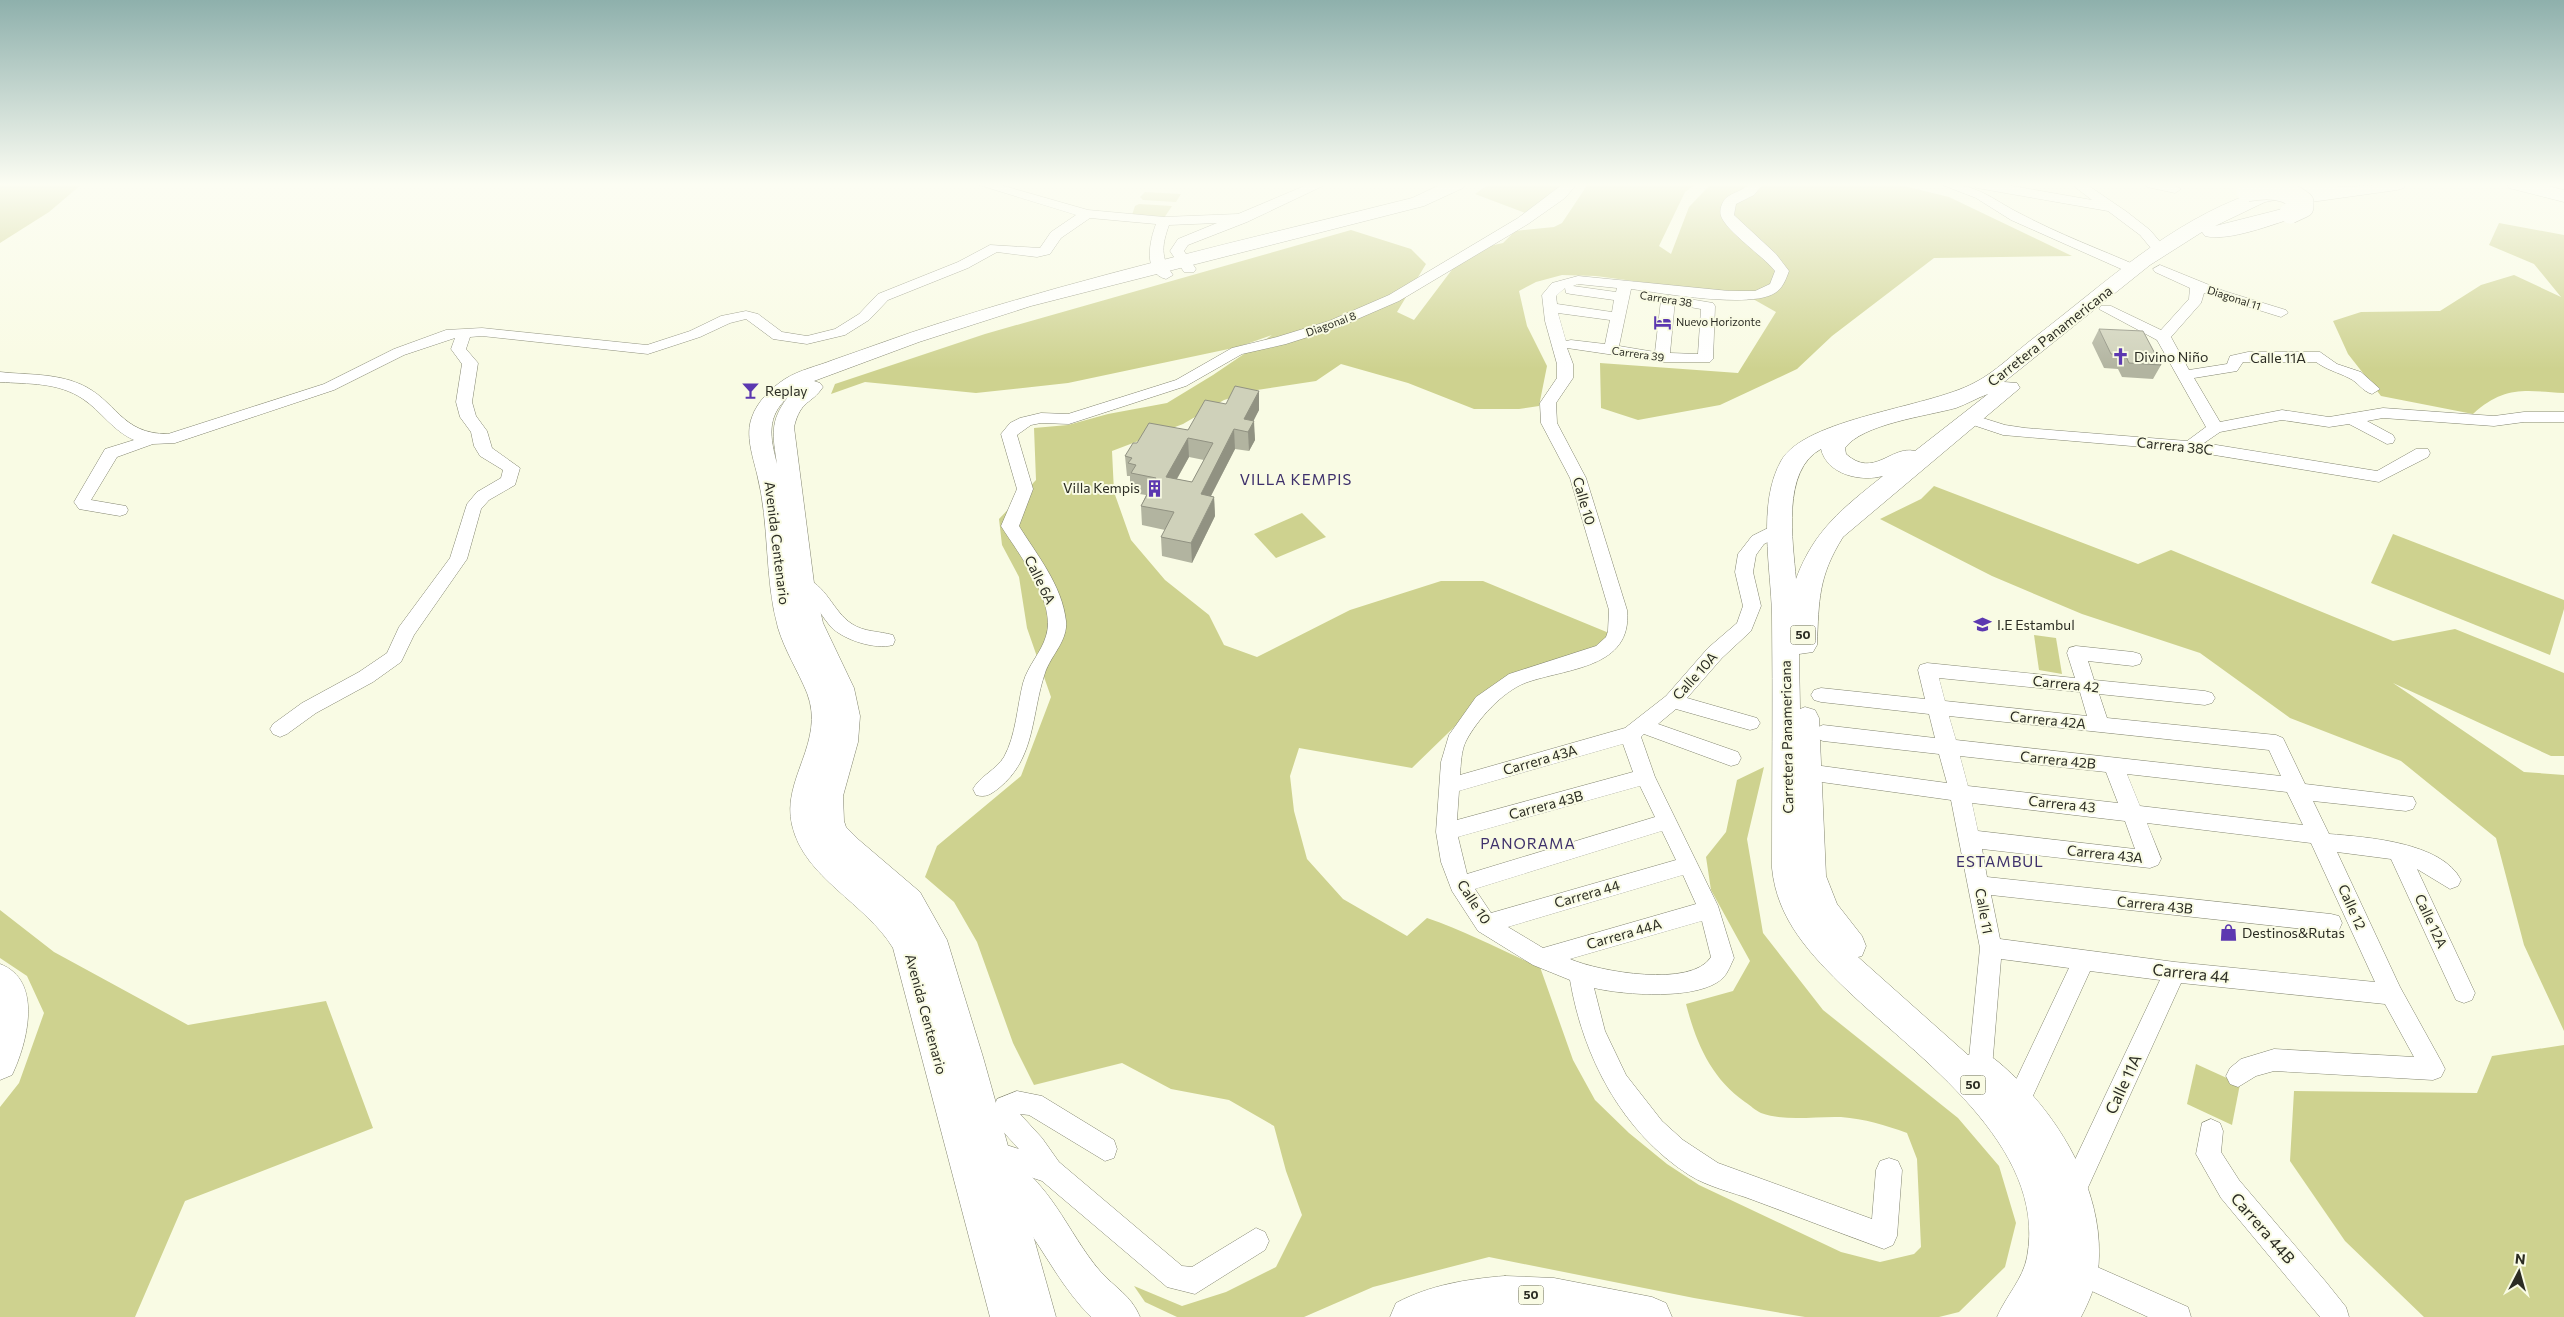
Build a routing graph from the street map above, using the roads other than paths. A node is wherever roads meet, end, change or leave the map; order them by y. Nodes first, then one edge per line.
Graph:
1 (1049, 245) edge
2 (1156, 245) edge
3 (1181, 245) edge
4 (1268, 245) edge
5 (1482, 245) edge
6 (1758, 245) edge
7 (2100, 245) edge
8 (2154, 245) edge
9 (2176, 245) edge
10 (2151, 263) junction
11 (1186, 265) junction
12 (1163, 271) junction
13 (2197, 286) junction
14 (1566, 289) dead end
15 (1085, 291) junction
16 (1624, 291) junction
17 (1668, 300) junction
18 (1550, 306) dead end
19 (2106, 309) junction
20 (2282, 313) dead end
21 (1618, 317) junction
22 (464, 332) junction
23 (1568, 338) dead end
24 (2163, 338) junction
25 (1612, 344) junction
26 (1662, 358) junction
27 (1705, 359) joint
28 (2185, 374) junction
29 (0, 377) edge
30 (2372, 389) dead end
31 (2564, 417) edge
32 (2351, 418) junction
33 (1970, 419) junction
34 (2329, 422) junction
35 (1872, 423) junction
36 (2215, 428) junction
37 (2311, 434) dead end
38 (1945, 438) junction
39 (2387, 439) dead end
40 (148, 440) junction
41 (2190, 446) junction
42 (1011, 448) joint
43 (2422, 452) dead end
44 (120, 510) dead end
45 (1780, 529) junction
46 (802, 583) junction
47 (886, 640) dead end
48 (2133, 659) dead end
49 (1927, 670) joint
50 (2087, 686) junction
51 (1820, 695) dead end
52 (2205, 698) dead end
53 (1673, 701) junction
54 (1936, 708) junction
55 (1750, 723) dead end
56 (2100, 725) junction
57 (280, 729) dead end
58 (1636, 730) junction
59 (1823, 733) dead end
60 (2276, 743) joint
61 (1948, 748) junction
62 (1731, 758) dead end
63 (2114, 766) junction
64 (1807, 772) junction
65 (1645, 778) junction
66 (1449, 786) junction
67 (2295, 788) junction
68 (983, 789) dead end
69 (1960, 793) junction
70 (2406, 803) dead end
71 (2133, 812) junction
72 (1668, 821) junction
73 (1446, 832) junction
74 (2319, 838) junction
75 (1970, 839) junction
76 (2398, 850) junction
77 (1688, 865) junction
78 (2450, 880) dead end
79 (1460, 885) junction
80 (1980, 885) junction
81 (1708, 910) junction
82 (2331, 923) dead end
83 (1486, 924) junction
84 (1991, 948) junction
85 (1541, 958) junction
86 (2083, 962) junction
87 (2175, 972) junction
88 (1580, 974) junction
89 (0, 979) edge
90 (2464, 993) dead end
91 (2392, 994) junction
92 (0, 1064) edge
93 (1980, 1068) junction
94 (2238, 1076) dead end
95 (2016, 1103) junction
96 (2210, 1131) dead end
97 (1105, 1149) dead end
98 (994, 1162) junction
99 (1889, 1170) dead end
100 (1050, 1171) junction
101 (2070, 1197) junction
102 (1256, 1241) dead end
103 (2079, 1272) junction
104 (1412, 1315) edge
105 (1008, 1317) edge
106 (1038, 1317) edge
107 (1120, 1317) edge
108 (1506, 1317) edge
109 (1548, 1317) edge
110 (1652, 1317) edge
111 (2017, 1317) edge
112 (2059, 1317) edge
113 (2178, 1317) edge
114 (2336, 1317) edge

1 - 22 street
2 - 12 street
3 - 11 street
4 - 11 main road, Avenida Centenario
5 - 42 street, Diagonal 8
6 - 16 street, Calle 10
7 - 10 street, Diagonal 11
8 - 10 street
9 - 10 highway, Carretera Panamericana / 50
10 - 13 street, Diagonal 11
10 - 19 highway, Carretera Panamericana / 50
10 - 35 highway, Carretera Panamericana / 50
11 - 12 main road, Avenida Centenario
12 - 15 main road, Avenida Centenario
13 - 20 street, Diagonal 11
13 - 24 street
14 - 16 street, Carrera 38
15 - 46 main road, Avenida Centenario
15 - 105 main road, Avenida Centenario
16 - 17 street, Carrera 38
16 - 21 street
16 - 66 street, Calle 10
17 - 26 street
17 - 27 street, Carrera 38
18 - 21 street
19 - 24 street
19 - 33 highway, Carretera Panamericana / 50
21 - 25 street
22 - 40 street
22 - 57 street
23 - 25 street, Carrera 39
24 - 28 street
25 - 26 street, Carrera 39
26 - 27 street, Carrera 39
28 - 30 street, Calle 11A
28 - 36 street
29 - 40 street
31 - 32 street
32 - 34 street
32 - 39 street
33 - 38 highway, Carretera Panamericana / 50
33 - 41 street, Carrera 38C
34 - 36 street
34 - 37 street
35 - 38 highway
35 - 45 highway, Carretera Panamericana / 50
36 - 41 street
38 - 64 highway, Carretera Panamericana / 50
40 - 44 street
41 - 43 street, Carrera 38C
42 - 68 street, Calle 6A
45 - 53 street, Calle 10A
45 - 111 highway, Carretera Panamericana / 50
46 - 47 street
46 - 98 main road, Avenida Centenario
48 - 50 street
49 - 50 street, Carrera 42
49 - 54 street, Calle 11
50 - 52 street, Carrera 42
50 - 56 street
51 - 54 street, Carrera 42A
53 - 55 street
53 - 58 street, Calle 10A
54 - 56 street, Carrera 42A
54 - 61 street, Calle 11
56 - 60 street, Carrera 42A
58 - 62 street
58 - 65 street
58 - 66 street, Carrera 43A
59 - 61 street, Carrera 42B
60 - 67 street, Calle 12
61 - 63 street, Carrera 42B
61 - 69 street, Calle 11
63 - 67 street, Carrera 42B
63 - 71 street
64 - 69 street, Carrera 43
64 - 93 highway, Carretera Panamericana / 50
65 - 72 street
65 - 73 street, Carrera 43B
66 - 73 street, Calle 10
67 - 70 street, Carrera 42B
67 - 74 street, Calle 12
69 - 71 street, Carrera 43
69 - 75 street, Calle 11
71 - 74 street, Carrera 43
71 - 75 street, Carrera 43A
72 - 77 street
72 - 79 street
73 - 79 street, Calle 10
74 - 76 street, Carrera 43
74 - 91 street, Calle 12
75 - 80 street, Calle 11
76 - 78 street, Carrera 43
76 - 90 street, Calle 12A
77 - 81 street
77 - 83 street, Carrera 44
79 - 83 street, Calle 10
80 - 82 street, Carrera 43B
80 - 84 street, Calle 11
81 - 85 street, Carrera 44A
81 - 88 street
83 - 85 street, Calle 10
84 - 86 street, Carrera 44
84 - 93 street, Calle 11
85 - 88 street
86 - 87 street, Carrera 44
86 - 95 street
87 - 91 street, Carrera 44
87 - 101 street, Calle 11A
88 - 99 street
89 - 92 highway
91 - 94 street, Calle 12
93 - 95 highway, Carretera Panamericana / 50
95 - 101 highway, Carretera Panamericana / 50
96 - 114 street, Carrera 44B
97 - 100 street
98 - 100 street
98 - 106 main road, Avenida Centenario
98 - 107 highway
100 - 102 street
101 - 103 highway, Carretera Panamericana / 50
103 - 112 highway, Carretera Panamericana / 50
103 - 113 street
104 - 110 highway, 50
108 - 109 highway, 50

